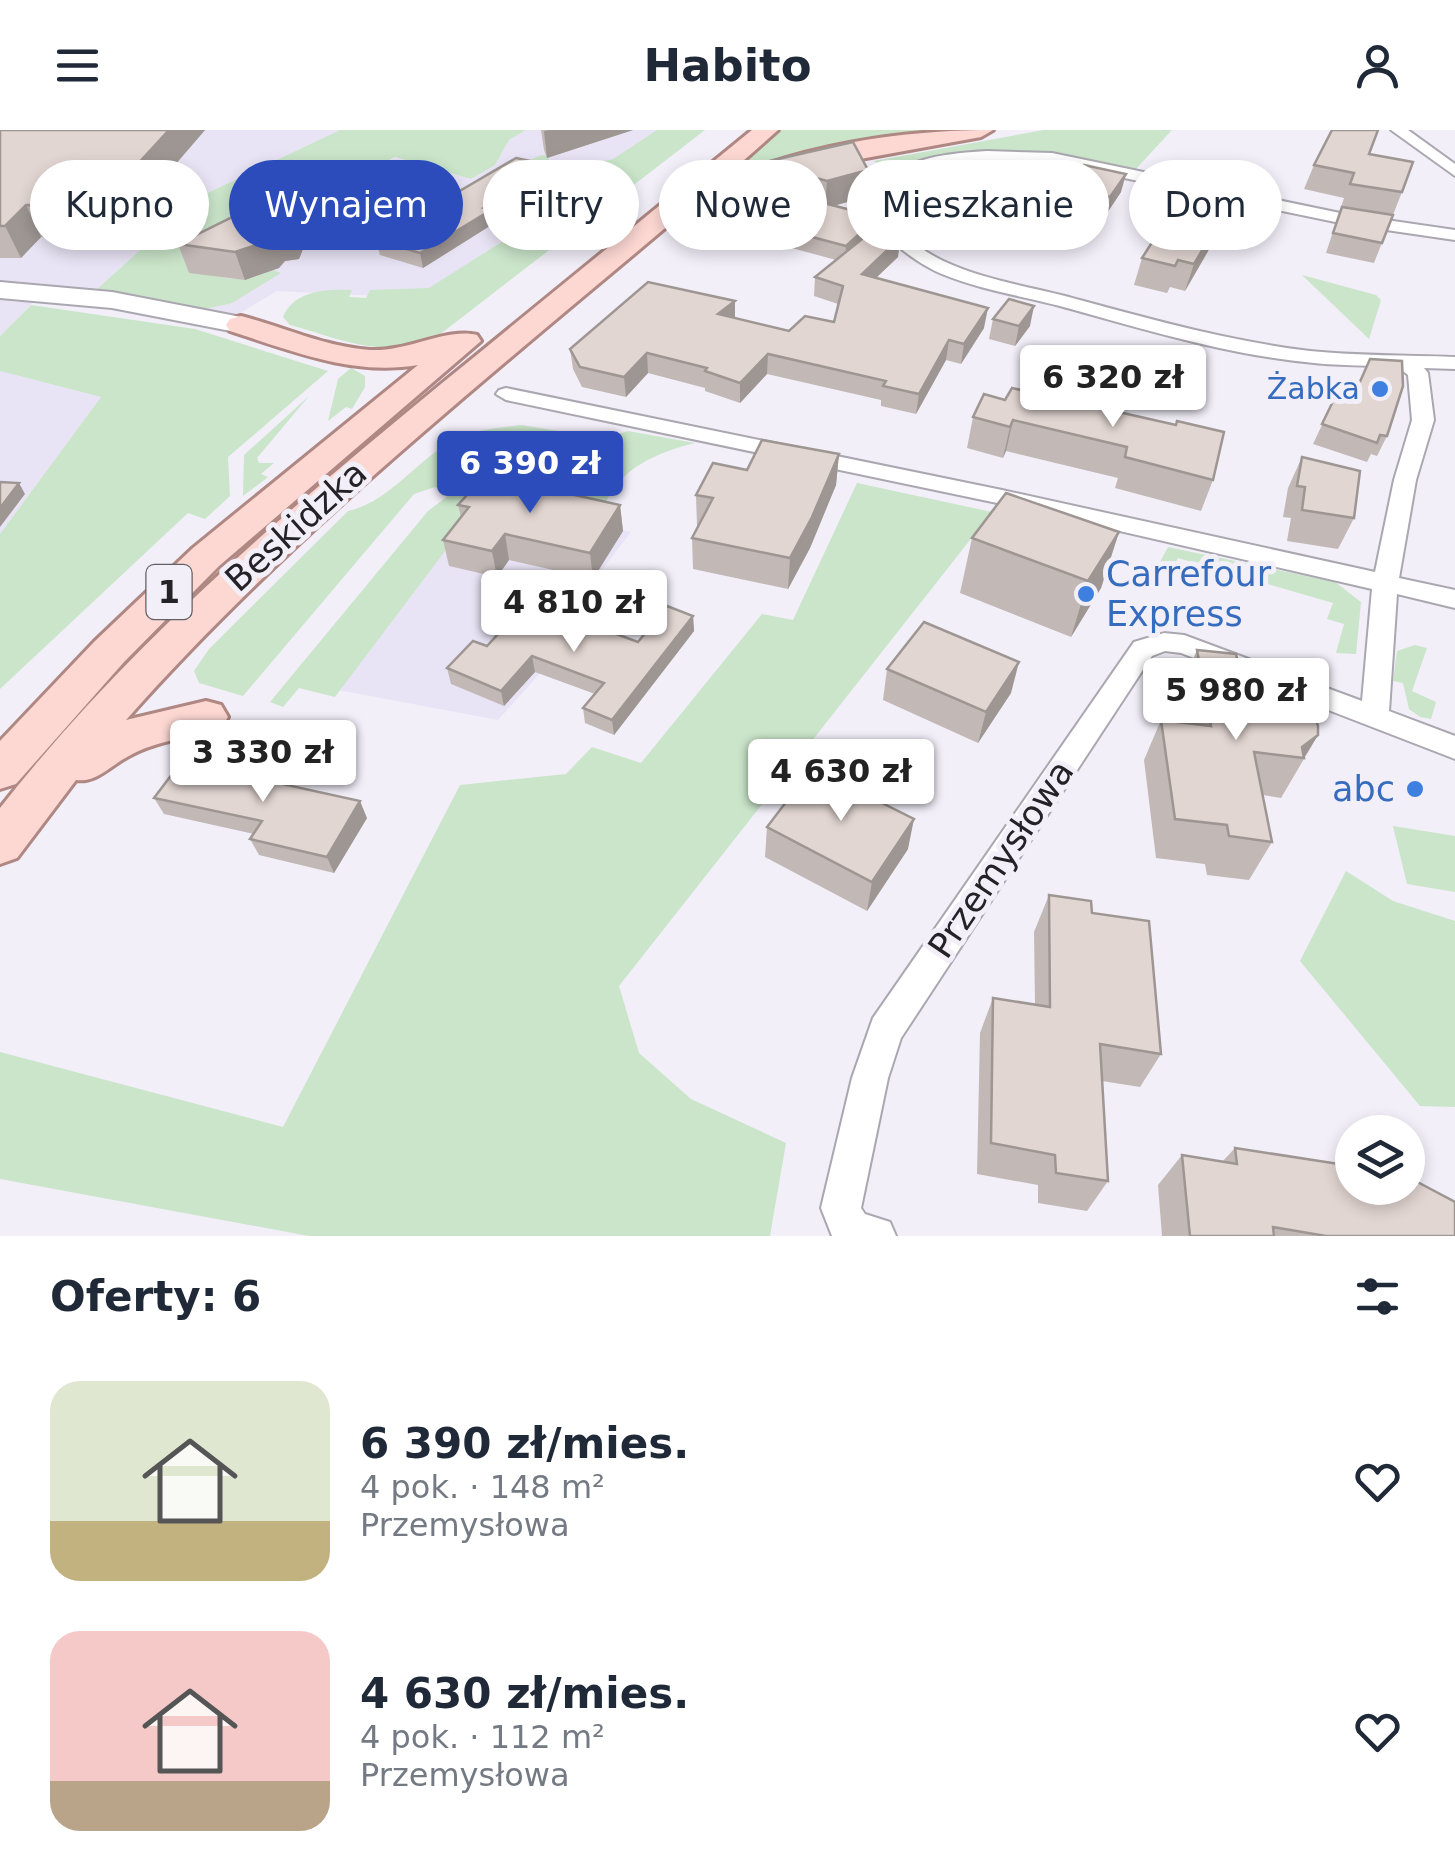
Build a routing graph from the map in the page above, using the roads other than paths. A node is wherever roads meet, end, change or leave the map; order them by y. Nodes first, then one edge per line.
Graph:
1 (734, 130) edge
2 (766, 130) edge
3 (982, 130) edge
4 (1398, 130) edge
5 (1455, 171) edge
6 (644, 231) junction
7 (1455, 236) edge
8 (0, 290) edge
9 (512, 305) dead end
10 (241, 325) joint
11 (356, 360) junction
12 (1455, 363) edge
13 (1406, 364) junction
14 (506, 394) dead end
15 (355, 430) junction
16 (1385, 584) junction
17 (1455, 600) edge
18 (202, 612) junction
19 (1374, 716) junction
20 (1455, 748) edge
21 (0, 771) edge
22 (10, 830) edge
23 (876, 1236) edge

1 - 9 main road
2 - 6 main road, Beskidzka / 1
3 - 6 main road
4 - 5 street
6 - 18 main road, Beskidzka / 1
7 - 13 street
8 - 10 street
10 - 11 main road
11 - 15 main road
11 - 15 main road, Beskidzka / 1
12 - 13 street
13 - 16 street
14 - 16 street
15 - 21 main road, Beskidzka / 1
16 - 17 street
16 - 19 street
18 - 22 main road, Beskidzka / 1
18 - 22 main road
19 - 20 street, Przemysłowa
19 - 23 street, Przemysłowa

